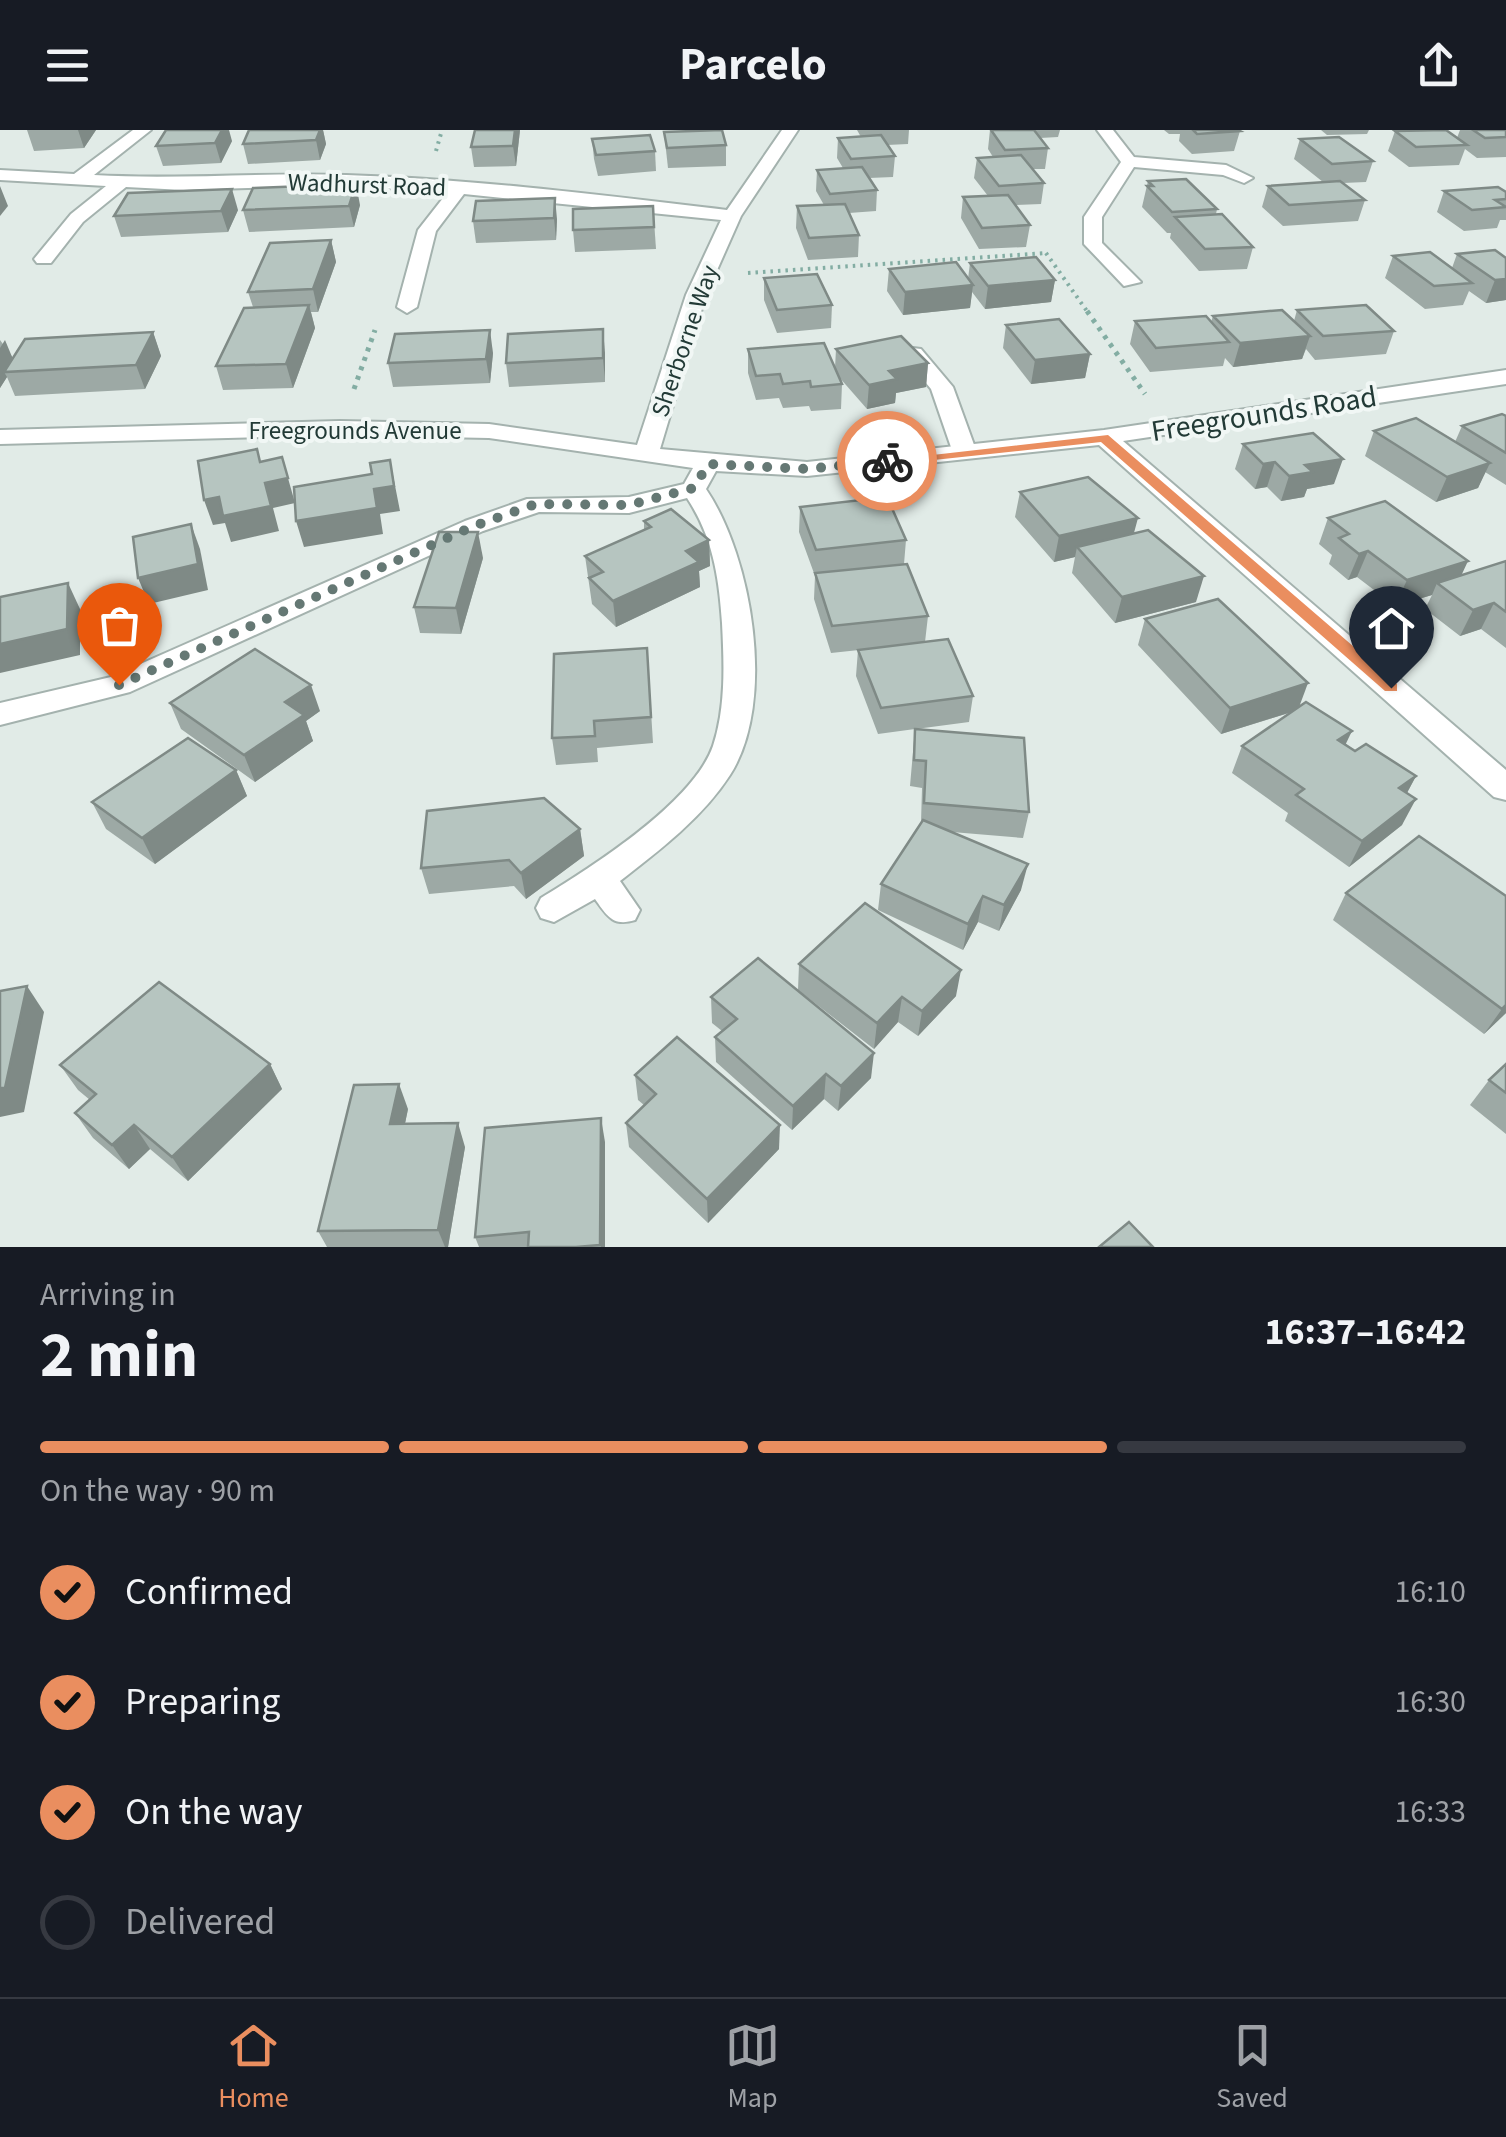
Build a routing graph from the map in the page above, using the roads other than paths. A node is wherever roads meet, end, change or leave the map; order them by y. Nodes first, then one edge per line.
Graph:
1 (143, 130) edge
2 (790, 130) edge
3 (1105, 130) edge
4 (1128, 162) junction
5 (0, 175) edge
6 (1244, 178) dead end
7 (74, 182) junction
8 (119, 184) junction
9 (460, 188) junction
10 (732, 216) junction
11 (44, 259) dead end
12 (1132, 282) dead end
13 (407, 307) road end
14 (913, 354) edge
15 (1506, 377) edge
16 (0, 438) edge
17 (1104, 438) junction
18 (964, 452) junction
19 (647, 453) junction
20 (701, 476) junction
21 (0, 714) edge
22 (1506, 788) edge
23 (600, 880) junction
24 (554, 908) dead end
25 (622, 910) dead end

1 - 7 street
2 - 10 street, Sherborne Way
3 - 4 street
4 - 6 street
4 - 12 street
5 - 7 street, Wadhurst Road
7 - 8 street, Wadhurst Road
8 - 9 street, Wadhurst Road
8 - 11 street
9 - 10 street, Wadhurst Road
9 - 13 street
10 - 19 street, Sherborne Way
14 - 18 street
15 - 17 street, Freegrounds Road
16 - 19 street, Freegrounds Avenue
17 - 18 street, Freegrounds Road
17 - 22 street
18 - 20 street, Freegrounds Road
19 - 20 street, Freegrounds Avenue
20 - 21 street, Freegrounds Road
20 - 23 street
23 - 24 street
23 - 25 street

